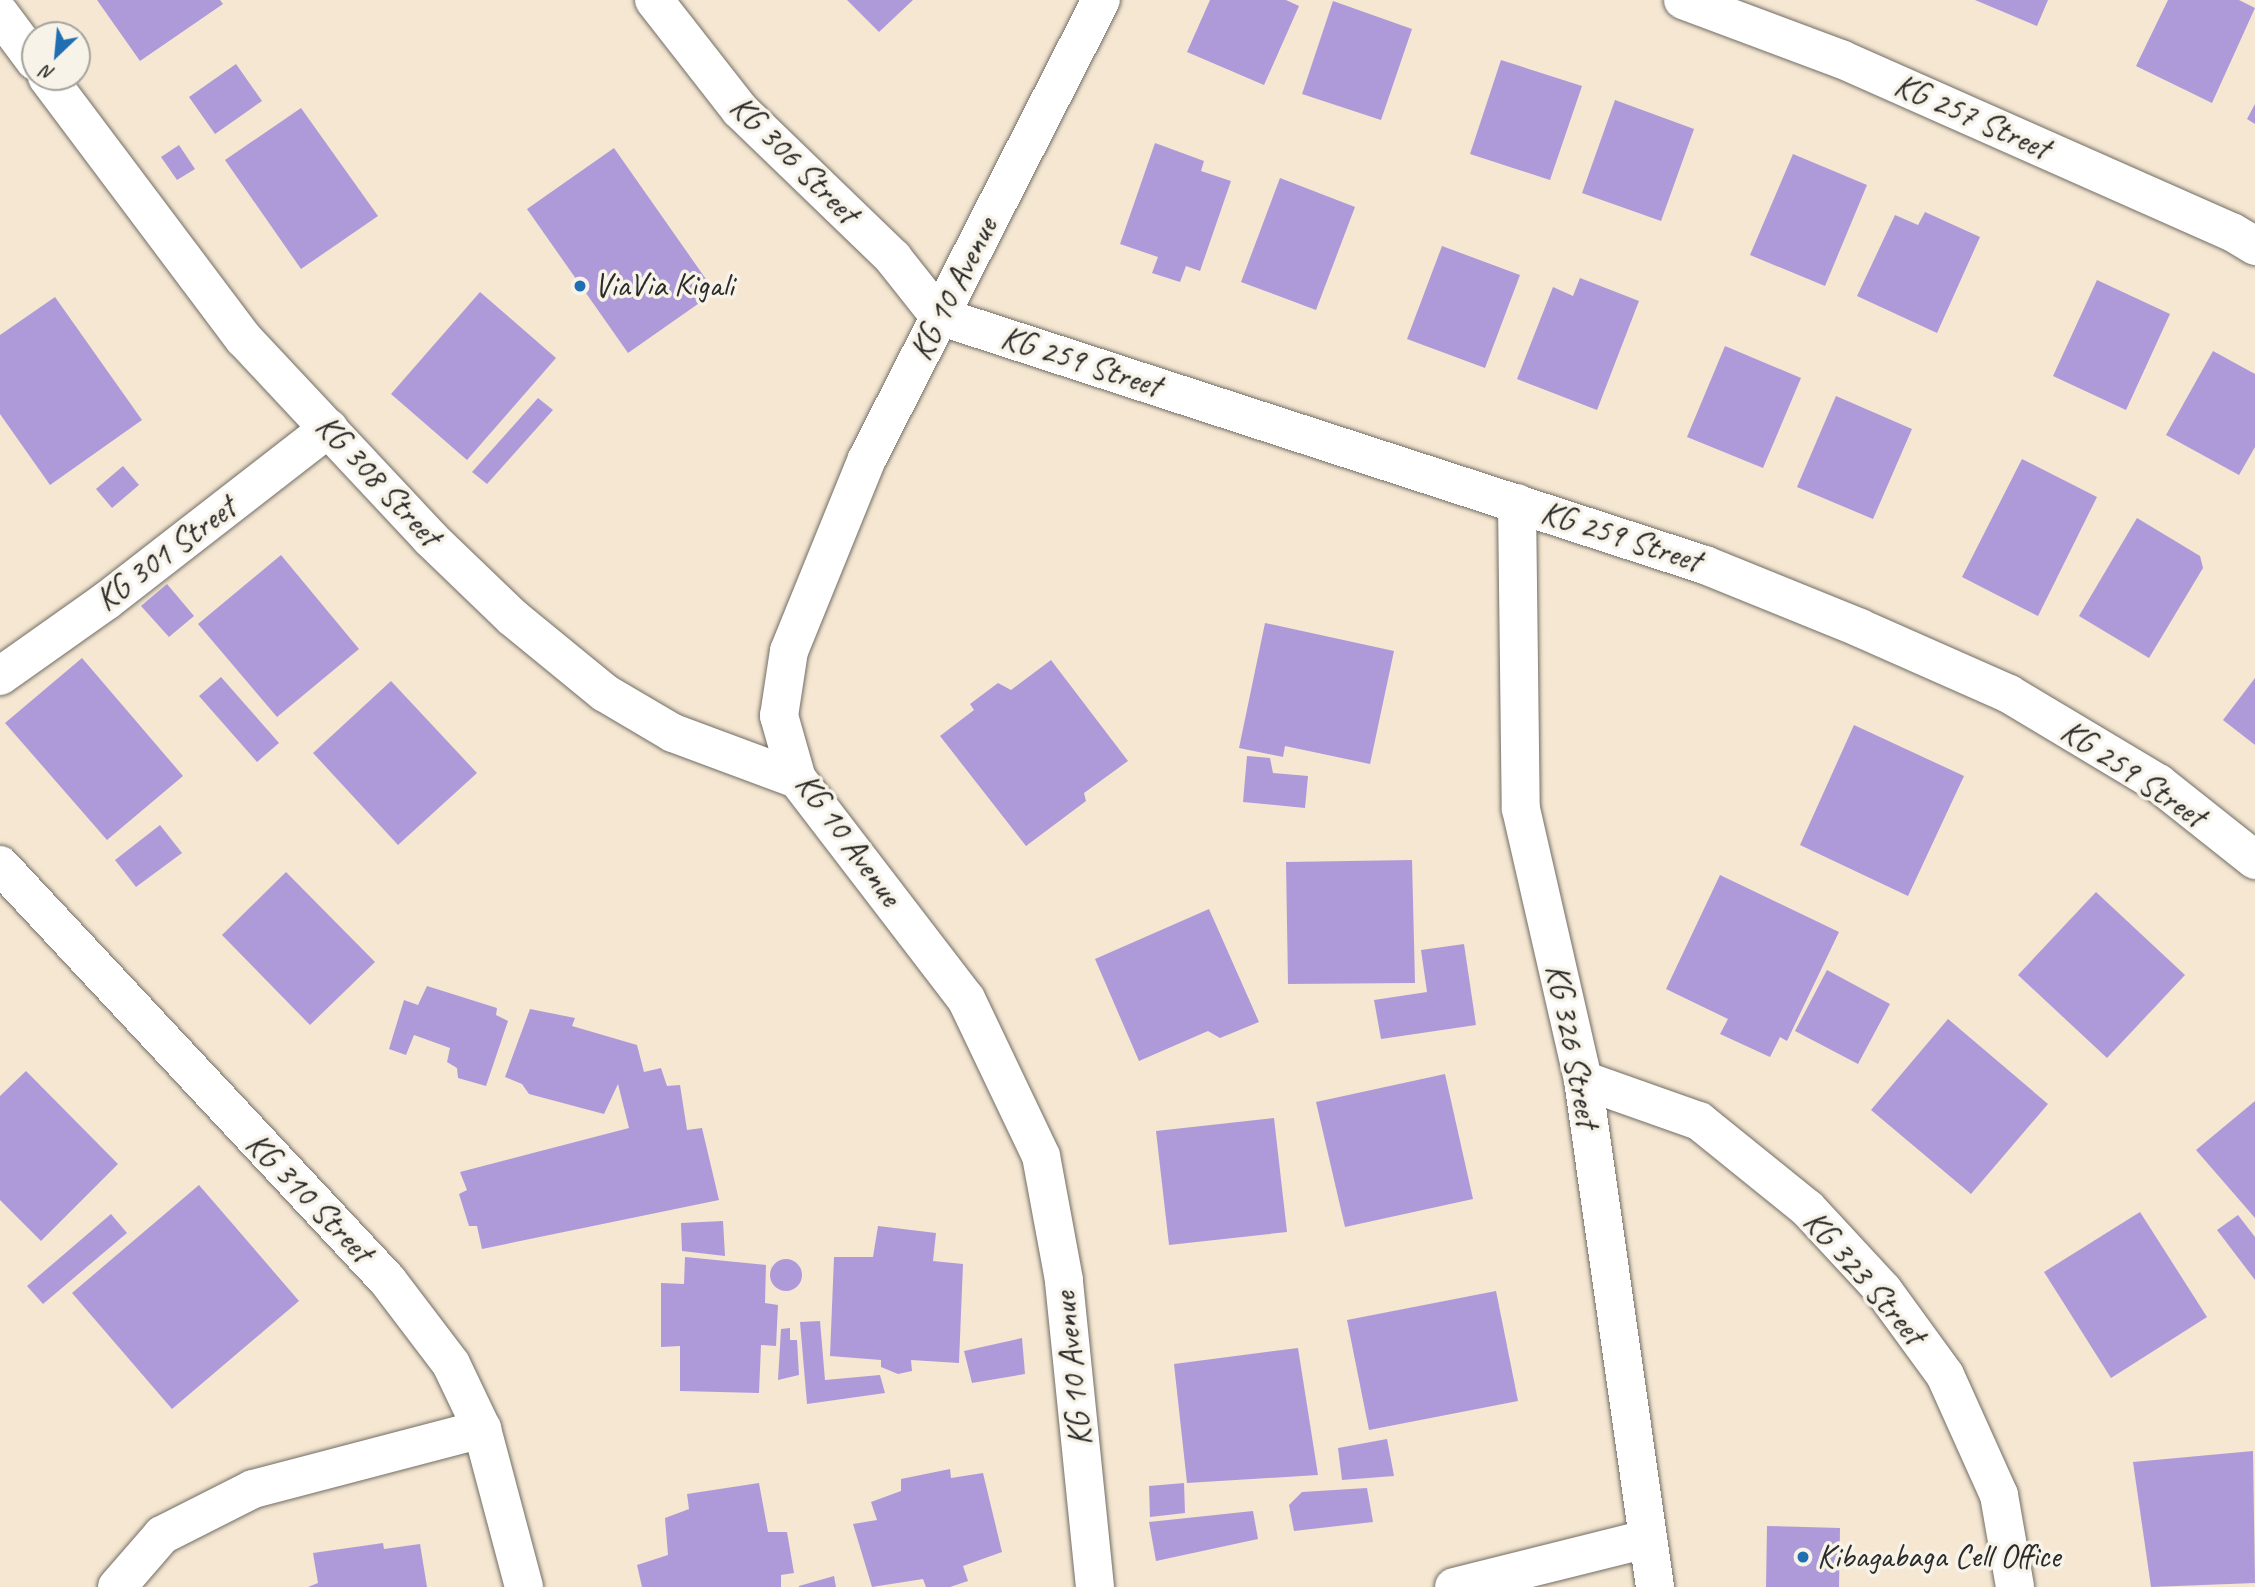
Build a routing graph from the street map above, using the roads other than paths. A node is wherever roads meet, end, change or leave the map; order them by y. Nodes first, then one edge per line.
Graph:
1 (654, 0) edge
2 (1101, 0) edge
3 (1683, 0) edge
4 (0, 14) edge
5 (21, 42) edge
6 (58, 91) edge
7 (2255, 246) edge
8 (939, 316) junction
9 (329, 428) junction
10 (1517, 503) junction
11 (0, 676) edge
12 (797, 779) junction
13 (2255, 860) edge
14 (0, 865) edge
15 (1583, 1080) junction
16 (481, 1429) junction
17 (1646, 1539) junction
18 (117, 1587) edge
19 (524, 1587) edge
20 (1095, 1587) edge
21 (1454, 1587) edge
22 (1655, 1587) edge
23 (2015, 1587) edge

1 - 8 street, KG 306 Street
2 - 8 street, KG 10 Avenue
3 - 7 street, KG 257 Street
4 - 5 street
6 - 9 street, KG 308 Street
8 - 10 street, KG 259 Street
8 - 12 street, KG 10 Avenue
9 - 11 street, KG 301 Street
9 - 12 street, KG 308 Street
10 - 13 street, KG 259 Street
10 - 15 street, KG 326 Street
12 - 20 street, KG 10 Avenue
14 - 16 street, KG 310 Street
15 - 17 street, KG 326 Street
15 - 23 street, KG 323 Street
16 - 18 street
16 - 19 street, KG 310 Street
17 - 21 street
17 - 22 street, KG 326 Street

